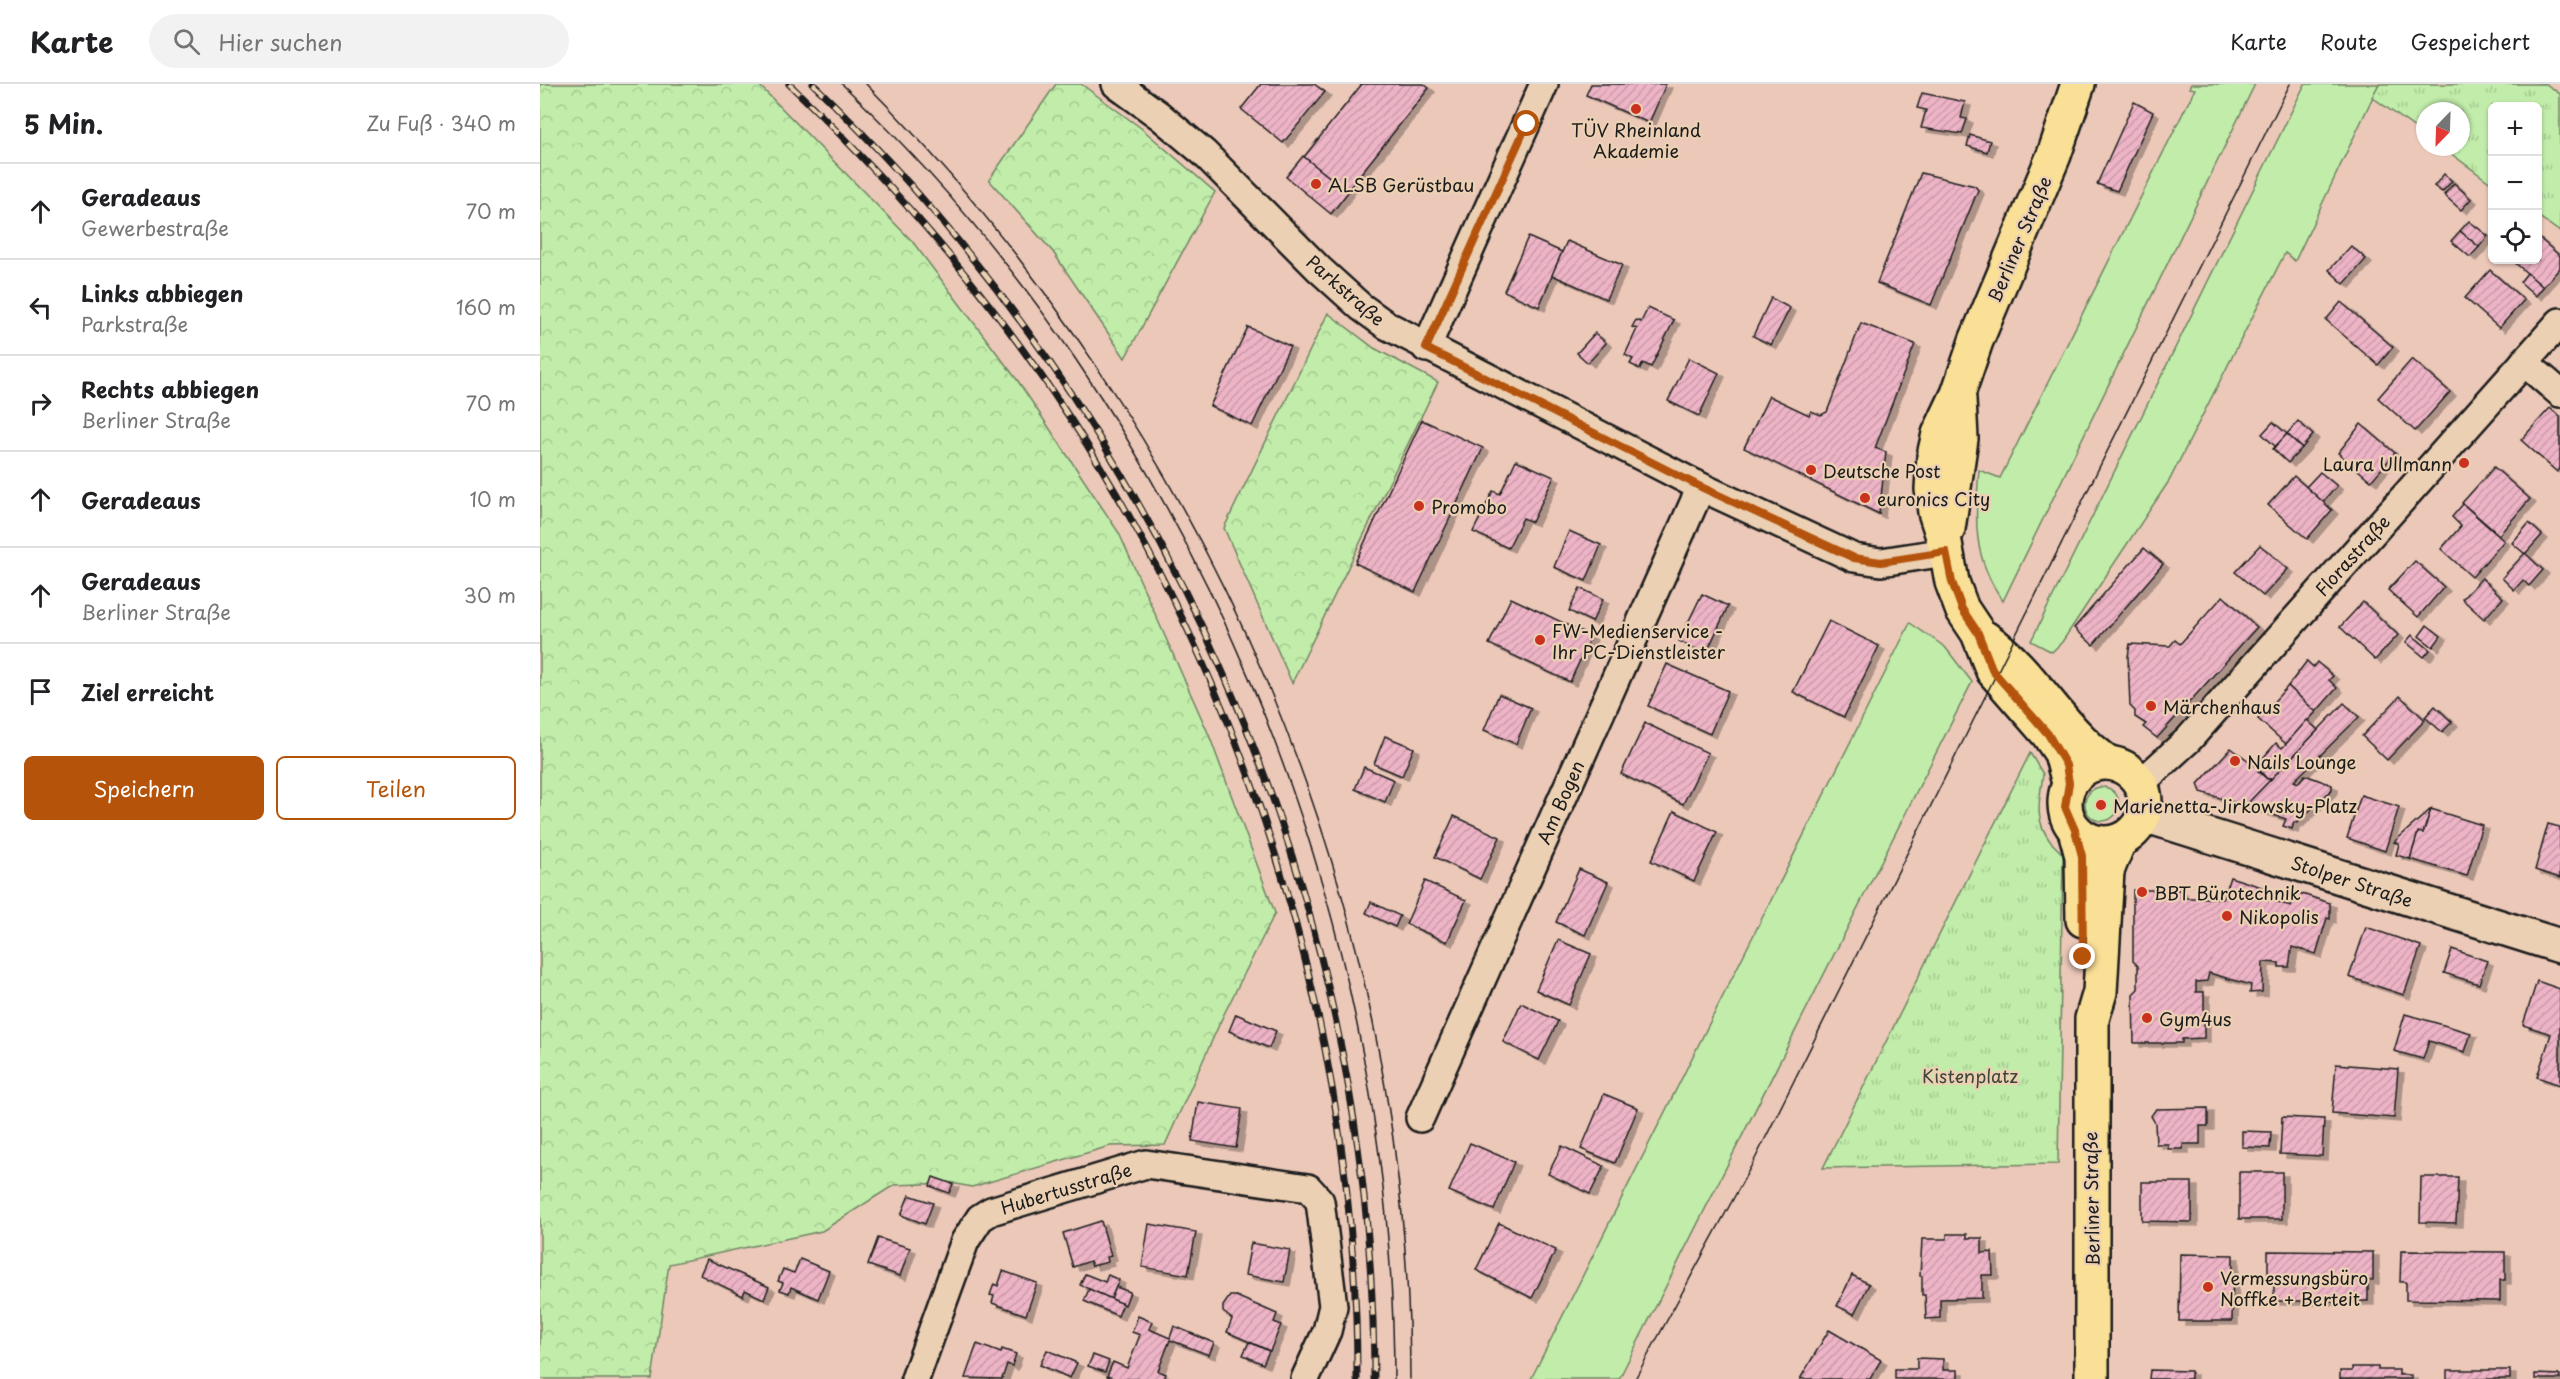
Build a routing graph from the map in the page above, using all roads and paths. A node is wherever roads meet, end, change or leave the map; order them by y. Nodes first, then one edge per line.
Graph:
1 (1116, 84) edge
2 (1544, 84) edge
3 (2078, 84) edge
4 (2560, 322) edge
5 (1426, 348) junction
6 (2524, 362) junction
7 (2560, 393) edge
8 (1701, 487) junction
9 (1945, 547) junction
10 (1978, 633) junction
11 (2107, 762) junction
12 (2069, 783) junction
13 (2142, 799) junction
14 (2075, 830) junction
15 (2120, 841) junction
16 (2560, 946) edge
17 (2092, 1019) junction
18 (1420, 1118) dead end
19 (915, 1379) edge
20 (1305, 1379) edge
21 (2092, 1379) edge

1 - 5 street, Parkstraße
2 - 5 street
3 - 9 main road, Berliner Straße
4 - 6 street, Florastraße
5 - 8 street, Parkstraße
6 - 7 street
6 - 13 street, Florastraße
8 - 9 street, Parkstraße
8 - 18 street, Am Bogen
9 - 10 main road, Berliner Straße
10 - 11 main road, Berliner Straße
10 - 12 main road, Berliner Straße
11 - 12 main road
11 - 13 main road
12 - 14 main road
13 - 15 main road
13 - 16 main road, Stolper Straße
14 - 15 main road
14 - 17 main road, Berliner Straße
15 - 17 main road, Berliner Straße
17 - 21 main road, Berliner Straße
19 - 20 street, Hubertusstraße

